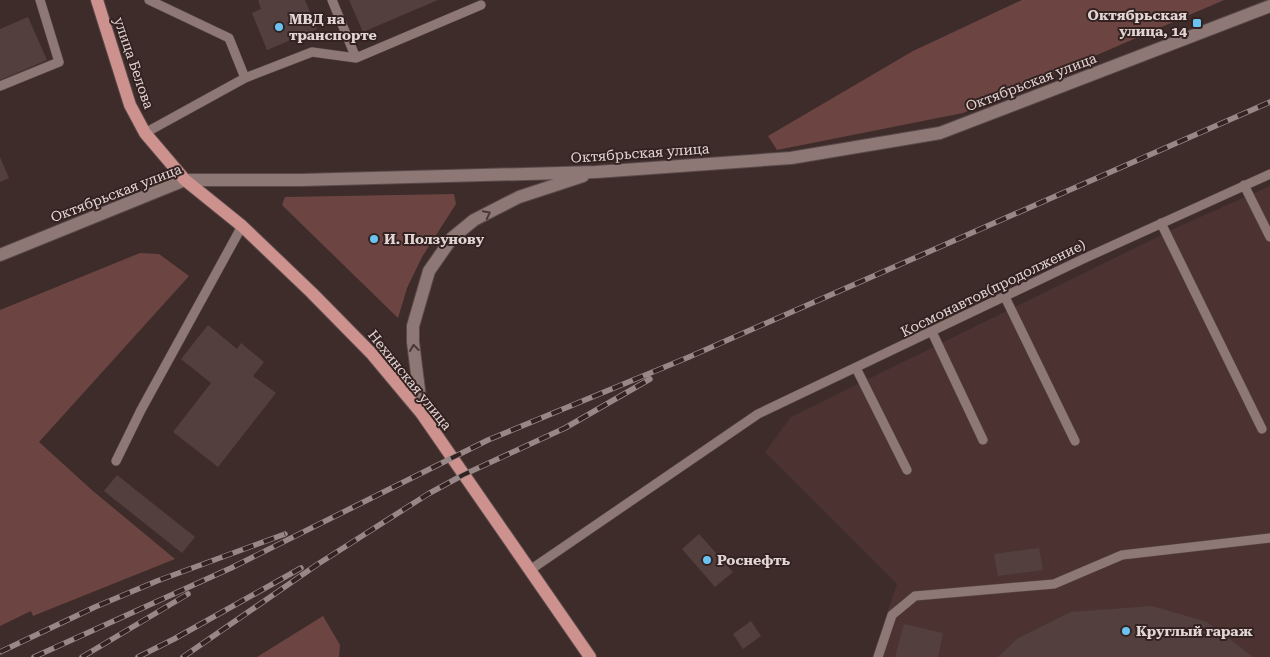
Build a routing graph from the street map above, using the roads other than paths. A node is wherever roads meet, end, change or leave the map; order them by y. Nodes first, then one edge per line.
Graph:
1 (40, 0) edge
2 (97, 0) edge
3 (149, 0) edge
4 (332, 0) edge
5 (482, 5) dead end
6 (1270, 6) edge
7 (356, 58) junction
8 (245, 78) junction
9 (0, 86) edge
10 (145, 133) junction
11 (596, 172) junction
12 (1270, 174) edge
13 (185, 180) junction
14 (1244, 185) junction
15 (1162, 223) junction
16 (242, 226) junction
17 (1270, 237) edge
18 (0, 255) edge
19 (1005, 298) junction
20 (932, 332) junction
21 (856, 368) junction
22 (422, 414) junction
23 (1262, 429) dead end
24 (983, 440) dead end
25 (1075, 441) dead end
26 (116, 461) dead end
27 (907, 470) dead end
28 (1270, 538) edge
29 (530, 570) junction
30 (590, 657) edge
31 (878, 657) edge

1 - 9 lane
2 - 10 main road, улица Белова
3 - 8 lane
4 - 7 lane
5 - 7 lane
6 - 11 main road, Октябрьская улица
7 - 8 lane
8 - 10 lane
10 - 13 main road, улица Белова
11 - 13 main road, Октябрьская улица
22 -> 11 main road
12 - 14 lane, Космонавтов(продолжение)
13 - 16 main road, Нехинская улица
13 - 18 main road, Октябрьская улица
14 - 15 lane, Космонавтов(продолжение)
14 - 17 lane
15 - 19 lane, Космонавтов(продолжение)
15 - 23 lane
16 - 22 main road, Нехинская улица
16 - 26 lane
19 - 20 lane, Космонавтов(продолжение)
19 - 25 lane
20 - 21 lane, Космонавтов(продолжение)
20 - 24 lane
21 - 27 lane
21 - 29 lane, Космонавтов(продолжение)
22 - 29 main road, Нехинская улица
28 - 31 lane
29 - 30 main road, Нехинская улица

